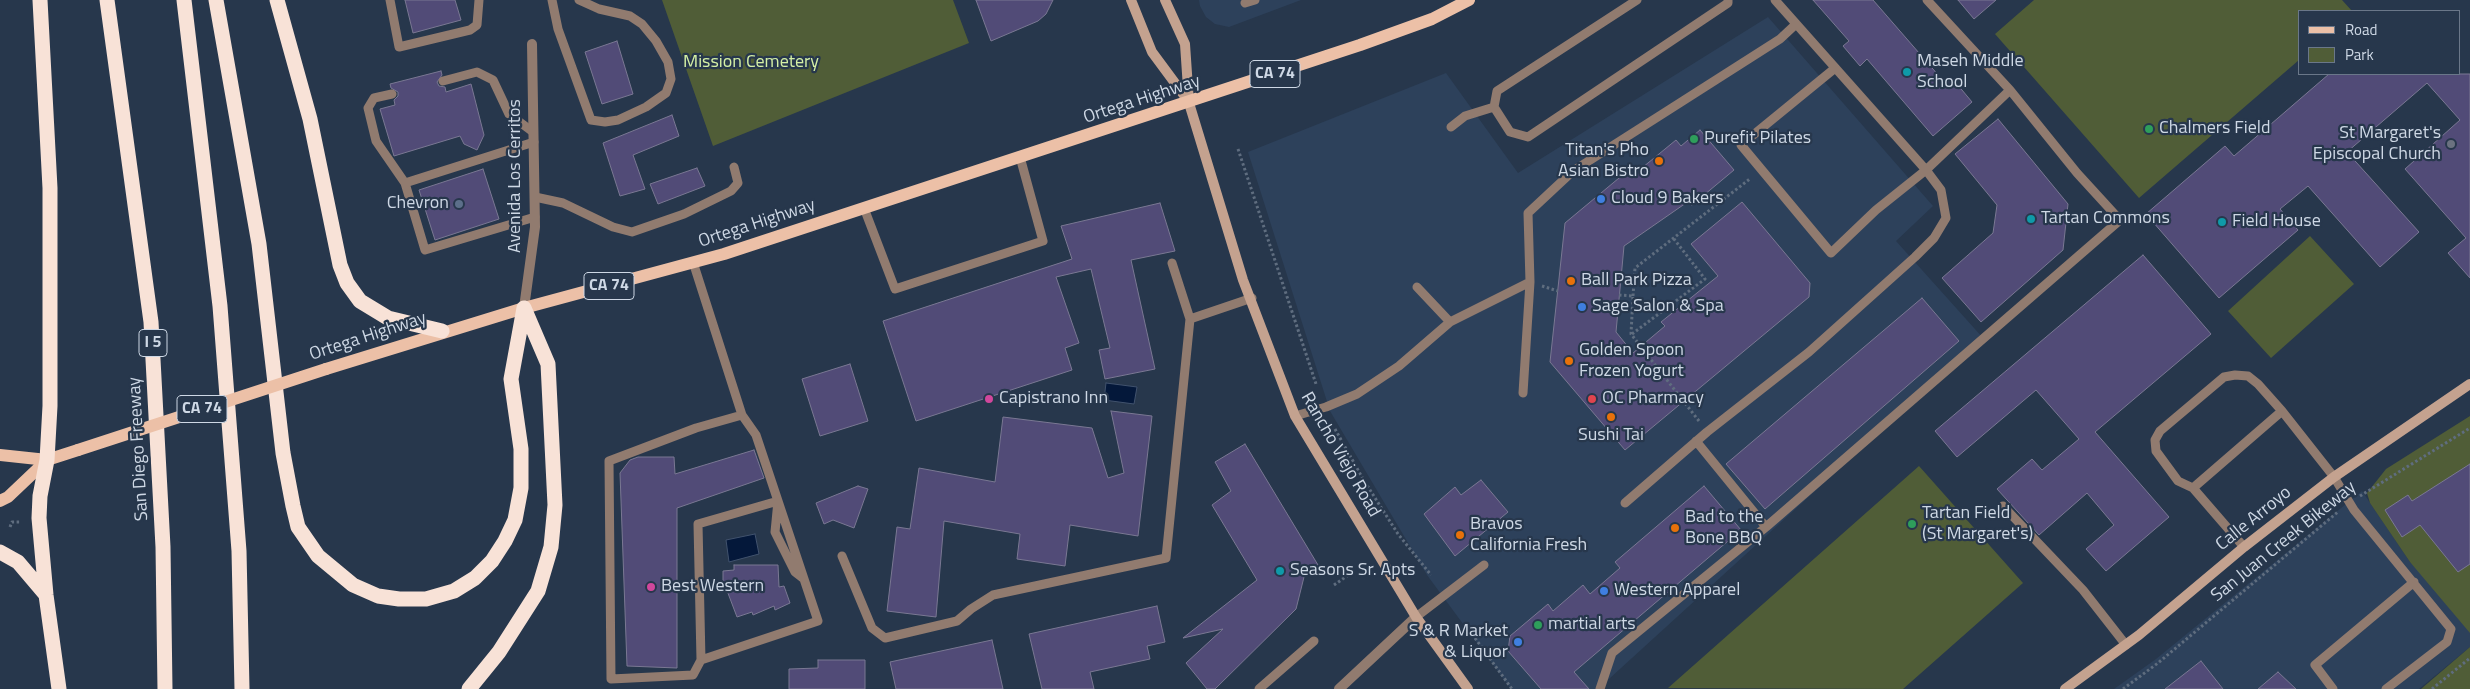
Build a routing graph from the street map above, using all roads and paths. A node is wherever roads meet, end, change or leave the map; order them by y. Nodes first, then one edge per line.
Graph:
1 (40, 0) edge
2 (107, 0) edge
3 (184, 0) edge
4 (216, 0) edge
5 (277, 0) edge
6 (390, 0) edge
7 (479, 0) edge
8 (552, 0) edge
9 (579, 0) edge
10 (1131, 0) edge
11 (1165, 0) edge
12 (1255, 0) edge
13 (1469, 0) edge
14 (1637, 0) edge
15 (1728, 0) edge
16 (1775, 0) edge
17 (1927, 0) edge
18 (1245, 3) dead end
19 (1795, 26) junction
20 (532, 44) dead end
21 (1834, 69) junction
22 (443, 81) dead end
23 (2010, 90) junction
24 (392, 94) dead end
25 (1189, 103) junction
26 (1494, 108) junction
27 (1451, 127) dead end
28 (534, 137) junction
29 (1238, 150) dead end
30 (1020, 158) junction
31 (734, 167) dead end
32 (1926, 170) junction
33 (1756, 174) dead end
34 (405, 182) junction
35 (535, 197) junction
36 (864, 208) junction
37 (535, 217) junction
38 (1674, 238) junction
39 (693, 262) junction
40 (1172, 264) dead end
41 (1530, 282) junction
42 (1417, 287) dead end
43 (1619, 295) dead end
44 (1633, 296) junction
45 (1252, 298) junction
46 (524, 308) junction
47 (1190, 318) junction
48 (1450, 322) junction
49 (442, 331) junction
50 (1631, 334) junction
51 (1316, 384) dead end
52 (2470, 384) edge
53 (1523, 393) dead end
54 (2282, 411) junction
55 (742, 414) junction
56 (1295, 416) junction
57 (2470, 428) edge
58 (1335, 429) dead end
59 (1707, 432) junction
60 (1696, 441) junction
61 (0, 455) edge
62 (47, 460) junction
63 (2334, 477) junction
64 (2193, 488) junction
65 (0, 501) edge
66 (778, 501) junction
67 (1625, 502) dead end
68 (2349, 503) junction
69 (2003, 506) dead end
70 (20, 522) dead end
71 (10, 527) dead end
72 (1766, 528) junction
73 (2244, 547) junction
74 (0, 552) edge
75 (842, 556) dead end
76 (1484, 565) dead end
77 (1431, 575) dead end
78 (1347, 576) dead end
79 (2414, 582) junction
80 (1334, 585) dead end
81 (46, 595) junction
82 (1416, 617) junction
83 (1475, 638) dead end
84 (1314, 641) dead end
85 (2126, 645) junction
86 (2470, 658) edge
87 (701, 660) junction
88 (59, 689) edge
89 (165, 689) edge
90 (242, 689) edge
91 (469, 689) edge
92 (1259, 689) edge
93 (1339, 689) edge
94 (1468, 689) edge
95 (1512, 689) edge
96 (1600, 689) edge
97 (2065, 689) edge
98 (2123, 689) edge
99 (2333, 689) edge
100 (2386, 689) edge
101 (2432, 689) edge

1 - 62 highway
2 - 89 highway, San Diego Freeway / I 5
3 - 90 highway
4 - 46 highway
5 - 49 highway
6 - 7 lane
8 - 9 lane
10 - 25 main road, Rancho Viejo Road
11 - 25 main road, Rancho Viejo Road
12 - 18 lane
13 - 25 main road, Ortega Highway / CA 74
14 - 26 lane
15 - 26 lane
16 - 19 lane
17 - 23 lane
19 - 21 lane
19 - 41 lane
20 - 28 street, Avenida Los Cerritos
21 - 32 lane
21 - 32 lane
22 - 28 lane
23 - 32 lane
23 - 72 lane
24 - 34 lane
25 - 30 main road, Ortega Highway / CA 74
25 - 45 main road, Rancho Viejo Road
26 - 27 lane
28 - 34 lane
28 - 35 street, Avenida Los Cerritos
29 - 51 path
30 - 36 main road, Ortega Highway / CA 74
30 - 36 lane
31 - 35 lane
32 - 59 lane
33 - 38 path
34 - 37 lane
35 - 37 street, Avenida Los Cerritos
36 - 39 main road, Ortega Highway / CA 74
37 - 46 street, Avenida Los Cerritos
38 - 44 path
38 - 50 path
39 - 46 main road, Ortega Highway / CA 74
39 - 55 lane
40 - 47 lane
41 - 48 lane
41 - 53 lane
42 - 48 lane
43 - 44 path
44 - 50 path
45 - 47 lane
45 - 56 main road, Rancho Viejo Road
46 - 49 main road, Ortega Highway / CA 74
46 - 91 highway
47 - 75 lane
48 - 56 lane
49 - 62 main road, Ortega Highway / CA 74, bridge
50 - 59 path
52 - 63 main road, Calle Arroyo
54 - 63 lane
54 - 64 lane
54 - 64 lane
55 - 66 lane
55 - 87 lane
56 - 82 main road, Rancho Viejo Road
57 - 68 path, San Juan Creek Bikeway
58 - 77 path
59 - 60 lane
60 - 67 lane
60 - 72 lane
61 - 62 main road, Ortega Highway
62 - 65 main road, Ortega Highway
62 - 81 highway
63 - 68 lane
63 - 73 main road, Calle Arroyo
64 - 73 lane
66 - 87 lane
66 - 87 lane
68 - 79 lane
68 - 98 path, San Juan Creek Bikeway
69 - 85 lane
70 - 71 path
72 - 96 lane
73 - 85 main road, Calle Arroyo
74 - 81 highway
76 - 82 lane
78 - 80 path
79 - 99 lane
79 - 100 lane
81 - 88 highway
82 - 93 street
82 - 94 main road, Rancho Viejo Road
83 - 95 path
84 - 92 lane
85 - 97 main road, Calle Arroyo
86 - 101 path

